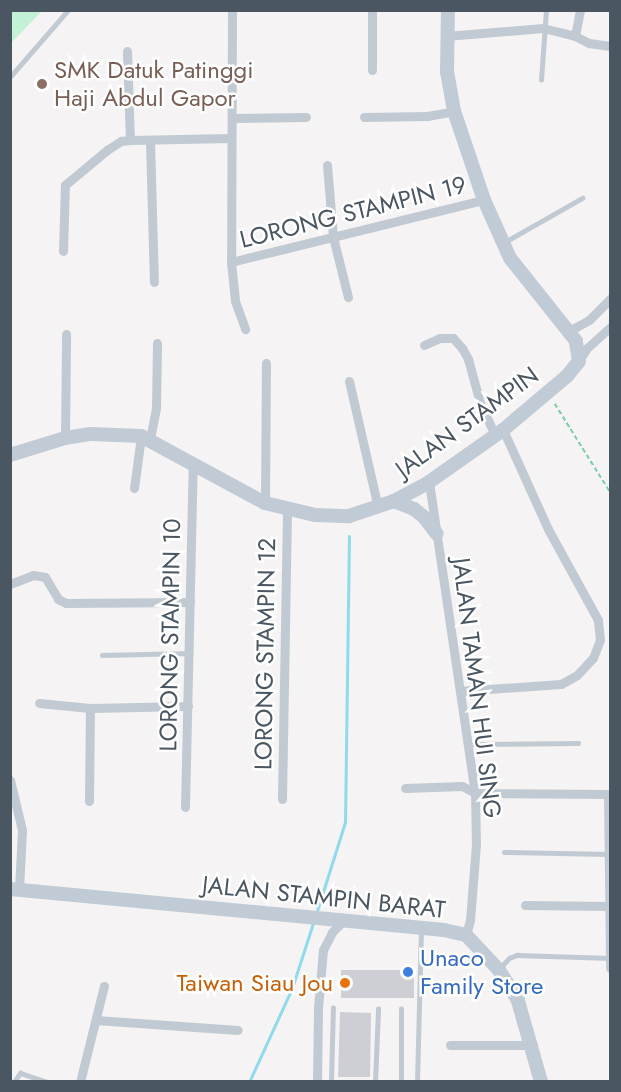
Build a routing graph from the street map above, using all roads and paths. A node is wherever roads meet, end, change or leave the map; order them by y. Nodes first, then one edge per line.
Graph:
1 (68, 10) edge
2 (232, 10) edge
3 (372, 10) edge
4 (448, 10) edge
5 (546, 10) edge
6 (580, 10) edge
7 (543, 28) junction
8 (446, 36) junction
9 (575, 36) junction
10 (610, 46) edge
11 (127, 51) dead end
12 (372, 70) dead end
13 (10, 77) edge
14 (541, 80) dead end
15 (454, 111) junction
16 (306, 117) dead end
17 (364, 117) dead end
18 (232, 118) junction
19 (231, 138) junction
20 (130, 140) junction
21 (150, 141) junction
22 (327, 165) dead end
23 (582, 198) dead end
24 (484, 200) junction
25 (333, 237) junction
26 (502, 244) junction
27 (63, 251) dead end
28 (231, 262) junction
29 (154, 282) dead end
30 (348, 297) dead end
31 (610, 299) edge
32 (610, 327) edge
33 (245, 330) dead end
34 (569, 331) junction
35 (66, 334) dead end
36 (157, 343) dead end
37 (424, 345) dead end
38 (579, 361) junction
39 (266, 363) dead end
40 (349, 381) dead end
41 (548, 392) junction
42 (499, 433) junction
43 (145, 437) junction
44 (65, 438) junction
45 (10, 454) edge
46 (194, 463) junction
47 (429, 482) junction
48 (134, 488) dead end
49 (610, 492) edge
50 (394, 501) junction
51 (265, 503) junction
52 (378, 508) junction
53 (287, 510) junction
54 (437, 534) junction
55 (10, 584) edge
56 (189, 602) junction
57 (189, 653) junction
58 (102, 655) dead end
59 (460, 691) junction
60 (39, 703) dead end
61 (188, 706) junction
62 (90, 708) junction
63 (578, 743) dead end
64 (468, 744) junction
65 (10, 780) edge
66 (405, 788) dead end
67 (474, 793) junction
68 (609, 794) edge
69 (282, 799) dead end
70 (89, 801) dead end
71 (185, 807) dead end
72 (504, 852) dead end
73 (608, 854) junction
74 (15, 890) edge
75 (525, 905) dead end
76 (609, 906) junction
77 (344, 920) junction
78 (421, 928) junction
79 (466, 935) junction
80 (610, 958) edge
81 (610, 968) edge
82 (499, 970) junction
83 (104, 986) dead end
84 (333, 1008) dead end
85 (378, 1009) dead end
86 (401, 1009) dead end
87 (96, 1020) junction
88 (238, 1030) dead end
89 (533, 1044) junction
90 (450, 1045) dead end
91 (14, 1082) edge
92 (48, 1082) edge
93 (80, 1082) edge
94 (317, 1082) edge
95 (332, 1082) edge
96 (375, 1082) edge
97 (401, 1082) edge
98 (417, 1082) edge
99 (541, 1082) edge

1 - 13 lane
2 - 18 street
3 - 12 street
4 - 8 street
5 - 7 lane
6 - 9 street
7 - 8 street
7 - 9 street
7 - 14 lane
8 - 15 street
9 - 10 street
11 - 20 street
15 - 17 street
15 - 24 street
16 - 18 street
18 - 19 street
19 - 21 street
19 - 28 street
20 - 21 street
20 - 27 street
21 - 29 street
22 - 25 street
23 - 26 lane
24 - 25 street, LORONG STAMPIN 19
24 - 26 street
25 - 28 street, LORONG STAMPIN 19
25 - 30 street
26 - 34 street
28 - 33 street
31 - 34 street
32 - 38 street
34 - 38 street
35 - 44 street
36 - 43 street
37 - 42 street
38 - 41 street, JALAN STAMPIN
39 - 51 street
40 - 52 street
41 - 42 street, JALAN STAMPIN
41 - 49 path
42 - 47 street, JALAN STAMPIN
42 - 59 street
43 - 44 street, JALAN STAMPIN
43 - 46 street, JALAN STAMPIN
43 - 48 street
44 - 45 street, JALAN STAMPIN
46 - 51 street, JALAN STAMPIN
46 - 56 street, LORONG STAMPIN 10
47 - 50 street, JALAN STAMPIN
47 - 54 street, JALAN TAMAN HUI SING
50 - 52 street, JALAN STAMPIN
50 - 54 street
51 - 53 street, JALAN STAMPIN
52 - 53 street, JALAN STAMPIN
53 - 69 street, LORONG STAMPIN 12
54 - 59 street, JALAN TAMAN HUI SING
55 - 56 street
56 - 57 street, LORONG STAMPIN 10
57 - 58 lane
57 - 61 street, LORONG STAMPIN 10
59 - 64 street, JALAN TAMAN HUI SING
60 - 62 street
61 - 62 street
61 - 71 street, LORONG STAMPIN 10
62 - 70 street
63 - 64 lane
64 - 67 street, JALAN TAMAN HUI SING
65 - 74 street
66 - 67 street
67 - 68 street
67 - 79 street, JALAN TAMAN HUI SING
68 - 73 street
72 - 73 lane
73 - 76 street
74 - 77 street, JALAN STAMPIN BARAT
75 - 76 street
76 - 80 street
77 - 78 street, JALAN STAMPIN BARAT
77 - 94 street
78 - 79 street, JALAN STAMPIN BARAT
78 - 98 lane
79 - 82 street, JALAN STAMPIN BARAT
80 - 81 street
80 - 82 lane
82 - 89 street, JALAN STAMPIN BARAT
83 - 87 street
84 - 95 lane
85 - 96 lane
86 - 97 lane
87 - 88 street
87 - 93 street
89 - 90 street
89 - 99 street, JALAN STAMPIN BARAT
91 - 92 lane

